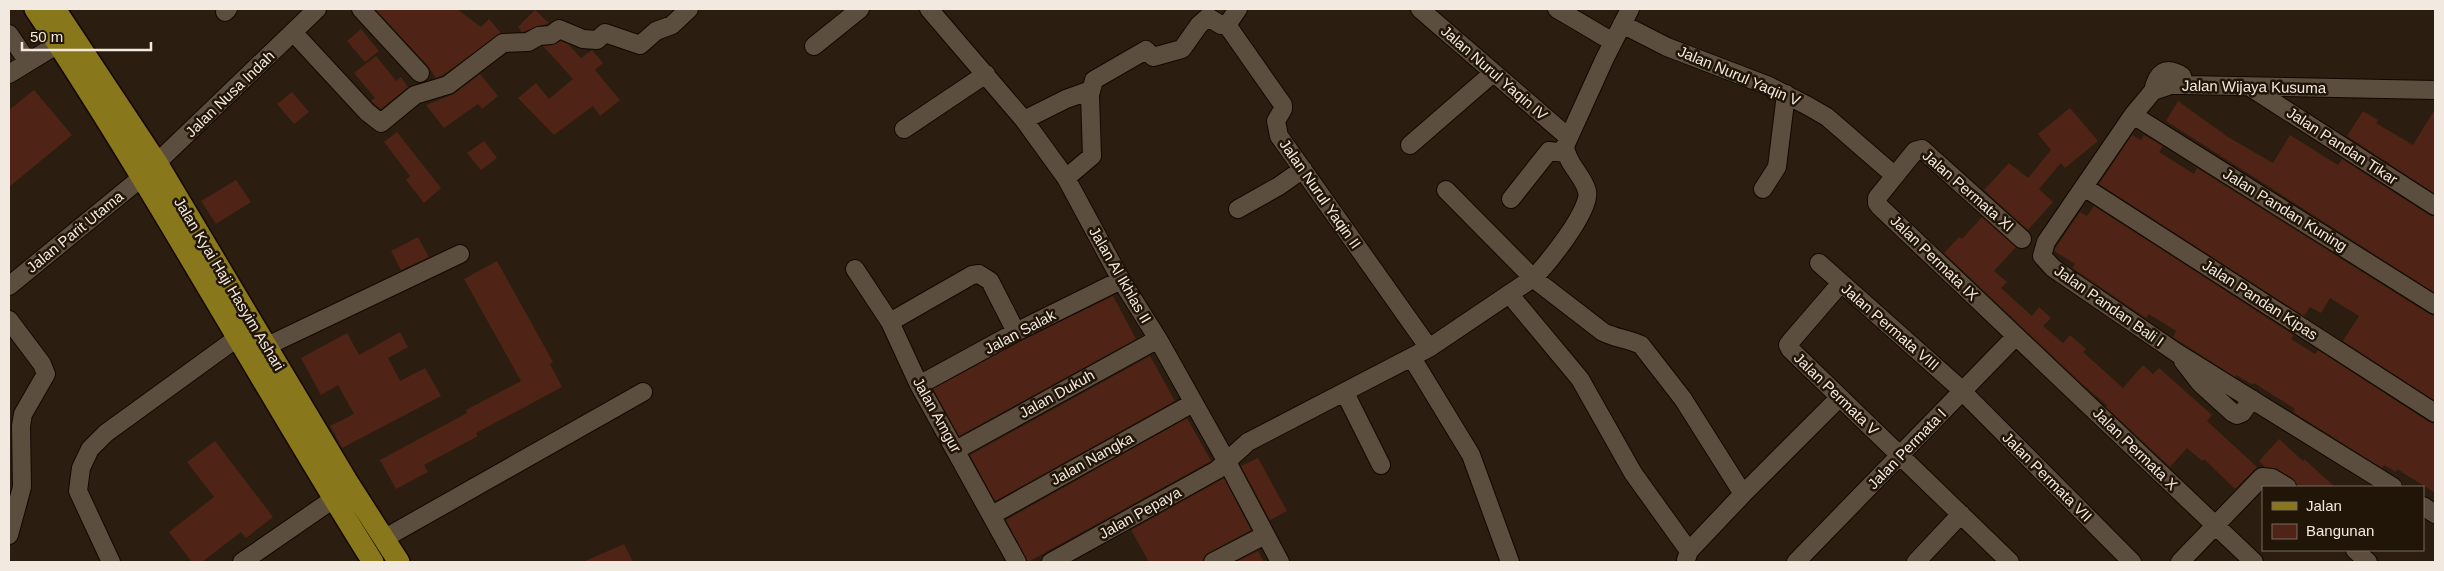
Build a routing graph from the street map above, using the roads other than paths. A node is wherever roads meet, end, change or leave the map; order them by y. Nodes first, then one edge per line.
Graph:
1 (35, 9) edge
2 (55, 9) edge
3 (317, 9) edge
4 (361, 9) edge
5 (688, 9) edge
6 (860, 9) edge
7 (929, 9) edge
8 (1238, 9) edge
9 (1420, 9) edge
10 (1557, 9) edge
11 (1626, 13) edge
12 (1227, 25) junction
13 (293, 32) junction
14 (9, 34) edge
15 (1613, 42) junction
16 (58, 44) junction
17 (814, 46) dead end
18 (28, 62) junction
19 (420, 73) dead end
20 (1493, 73) junction
21 (9, 74) edge
22 (986, 74) junction
23 (2250, 87) junction
24 (1091, 90) junction
25 (2433, 92) edge
26 (1786, 94) junction
27 (2133, 115) junction
28 (1024, 120) junction
29 (904, 129) dead end
30 (1410, 145) dead end
31 (1567, 145) junction
32 (157, 163) junction
33 (1303, 169) junction
34 (1896, 176) junction
35 (141, 178) junction
36 (1066, 178) junction
37 (2084, 187) junction
38 (1763, 189) dead end
39 (1446, 190) dead end
40 (1511, 199) dead end
41 (2435, 206) edge
42 (1238, 209) dead end
43 (2022, 239) dead end
44 (460, 254) dead end
45 (2042, 256) joint
46 (1819, 263) dead end
47 (855, 269) dead end
48 (1532, 278) junction
49 (1121, 280) junction
50 (1840, 284) junction
51 (9, 286) edge
52 (1510, 294) junction
53 (2435, 305) edge
54 (9, 320) edge
55 (890, 322) junction
56 (1016, 332) junction
57 (2016, 336) junction
58 (237, 338) junction
59 (1158, 339) junction
60 (1424, 342) junction
61 (267, 346) junction
62 (1412, 358) junction
63 (919, 385) junction
64 (643, 392) dead end
65 (1962, 392) junction
66 (1345, 393) junction
67 (1839, 398) junction
68 (1193, 403) junction
69 (2435, 413) edge
70 (956, 450) junction
71 (1901, 456) junction
72 (1227, 462) junction
73 (1381, 464) dead end
74 (2285, 486) edge
75 (2391, 486) edge
76 (1743, 494) junction
77 (332, 500) junction
78 (2424, 507) edge
79 (992, 514) junction
80 (1961, 514) junction
81 (2435, 514) edge
82 (2215, 526) junction
83 (9, 535) edge
84 (1265, 535) junction
85 (385, 538) junction
86 (2356, 551) edge
87 (1688, 557) edge
88 (111, 562) edge
89 (242, 562) edge
90 (373, 562) edge
91 (399, 562) edge
92 (1017, 562) edge
93 (1051, 562) edge
94 (1213, 562) edge
95 (1280, 562) edge
96 (1510, 562) edge
97 (1796, 562) edge
98 (1916, 562) edge
99 (2010, 562) edge
100 (2132, 562) edge
101 (2180, 562) edge
102 (2254, 562) edge
103 (2368, 562) edge

1 - 16 main road, Jalan Kyai Haji Hasyim Ashari
2 - 32 main road, Jalan Kyai Haji Hasyim Ashari
3 - 13 street, Jalan Nusa Indah
4 - 19 street
5 - 13 street
6 - 17 street
7 - 22 street, Jalan Al Ikhlas II
8 - 12 street
9 - 20 street, Jalan Nurul Yaqin IV
10 - 15 street
11 - 15 street
11 - 26 street, Jalan Nurul Yaqin V
12 - 24 street
12 - 33 street, Jalan Nurul Yaqin II
13 - 32 street, Jalan Nusa Indah
14 - 18 street
15 - 31 street
16 - 18 street
16 - 35 main road, Jalan Kyai Haji Hasyim Ashari
18 - 21 street
20 - 30 street
20 - 31 street, Jalan Nurul Yaqin IV
22 - 28 street, Jalan Al Ikhlas II
22 - 29 street
23 - 25 street, Jalan Wijaya Kusuma
23 - 27 street, Jalan Wijaya Kusuma
23 - 41 street, Jalan Pandan Tikar
24 - 28 street
24 - 36 street
26 - 34 street, Jalan Nurul Yaqin V
26 - 38 street
27 - 37 street, Jalan Wijaya Kusuma
27 - 53 street, Jalan Pandan Kuning
28 - 36 street, Jalan Al Ikhlas II
31 - 40 street
31 - 48 street, Jalan Nurul Yaqin IV
32 - 35 street, Jalan Nusa Indah
32 - 61 main road, Jalan Kyai Haji Hasyim Ashari
33 - 42 street
33 - 60 street, Jalan Nurul Yaqin II
34 - 43 street, Jalan Permata XI
34 - 57 street, Jalan Permata IX
35 - 51 street, Jalan Parit Utama
35 - 58 main road, Jalan Kyai Haji Hasyim Ashari
36 - 49 street, Jalan Al Ikhlas II
37 - 45 street, Jalan Wijaya Kusuma
37 - 69 street, Jalan Pandan Kipas
39 - 48 street
44 - 61 street
45 - 75 street, Jalan Pandan Bali I
46 - 50 street, Jalan Permata VIII
47 - 55 street, Jalan Amgur
48 - 52 street, Jalan Nurul Yaqin IV
48 - 76 street
49 - 56 street, Jalan Salak
49 - 59 street, Jalan Al Ikhlas II
50 - 65 street, Jalan Permata VIII
50 - 67 street, Jalan Permata V
52 - 60 street, Jalan Nurul Yaqin IV
52 - 87 street
54 - 83 street
55 - 56 street
55 - 63 street, Jalan Amgur
56 - 63 street, Jalan Salak
57 - 65 street, Jalan Permata I
57 - 82 street, Jalan Permata X
58 - 77 main road, Jalan Kyai Haji Hasyim Ashari
58 - 88 street
59 - 68 street, Jalan Al Ikhlas II
59 - 70 street, Jalan Dukuh
60 - 62 street, Jalan Pepaya
61 - 85 main road, Jalan Kyai Haji Hasyim Ashari
62 - 66 street, Jalan Pepaya
62 - 96 street
63 - 70 street, Jalan Amgur
64 - 85 street
65 - 71 street, Jalan Permata I
65 - 100 street, Jalan Permata VII
66 - 72 street, Jalan Pepaya
66 - 73 street
67 - 71 street, Jalan Permata V
67 - 76 street
68 - 72 street, Jalan Al Ikhlas II
68 - 79 street, Jalan Nangka
70 - 79 street, Jalan Amgur
71 - 80 street, Jalan Permata V
71 - 97 street, Jalan Permata I
72 - 84 street, Jalan Al Ikhlas II
72 - 93 street, Jalan Pepaya
74 - 82 street
76 - 87 street
77 - 89 street
77 - 90 main road, Jalan Kyai Haji Hasyim Ashari
78 - 81 street
79 - 92 street, Jalan Amgur
80 - 98 street
80 - 99 street, Jalan Permata V
82 - 101 street
82 - 102 street, Jalan Permata X
84 - 94 street
84 - 95 street, Jalan Al Ikhlas II
85 - 91 main road, Jalan Kyai Haji Hasyim Ashari
86 - 103 street

